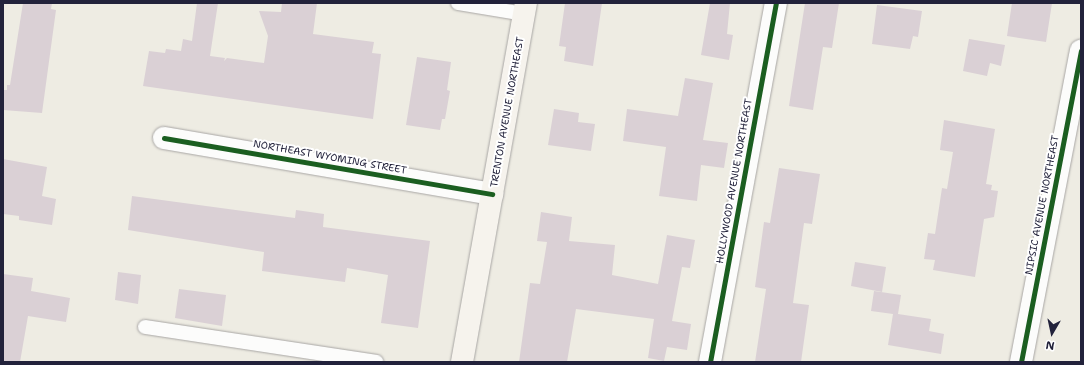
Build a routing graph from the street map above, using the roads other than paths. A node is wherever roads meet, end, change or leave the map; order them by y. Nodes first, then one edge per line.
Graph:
1 (458, 3) edge
2 (776, 3) edge
3 (525, 8) edge
4 (1081, 51) edge
5 (1076, 102) edge
6 (164, 138) dead end
7 (492, 194) junction
8 (145, 327) dead end
9 (376, 362) edge
10 (462, 362) edge
11 (710, 362) edge
12 (1021, 362) edge

1 - 3 lane
2 - 11 street, HOLLYWOOD AVENUE NORTHEAST
3 - 7 main road, TRENTON AVENUE NORTHEAST
4 - 5 street, NIPSIC AVENUE NORTHEAST
5 - 12 street, NIPSIC AVENUE NORTHEAST
6 - 7 street, NORTHEAST WYOMING STREET
7 - 10 main road, TRENTON AVENUE NORTHEAST
8 - 9 lane

